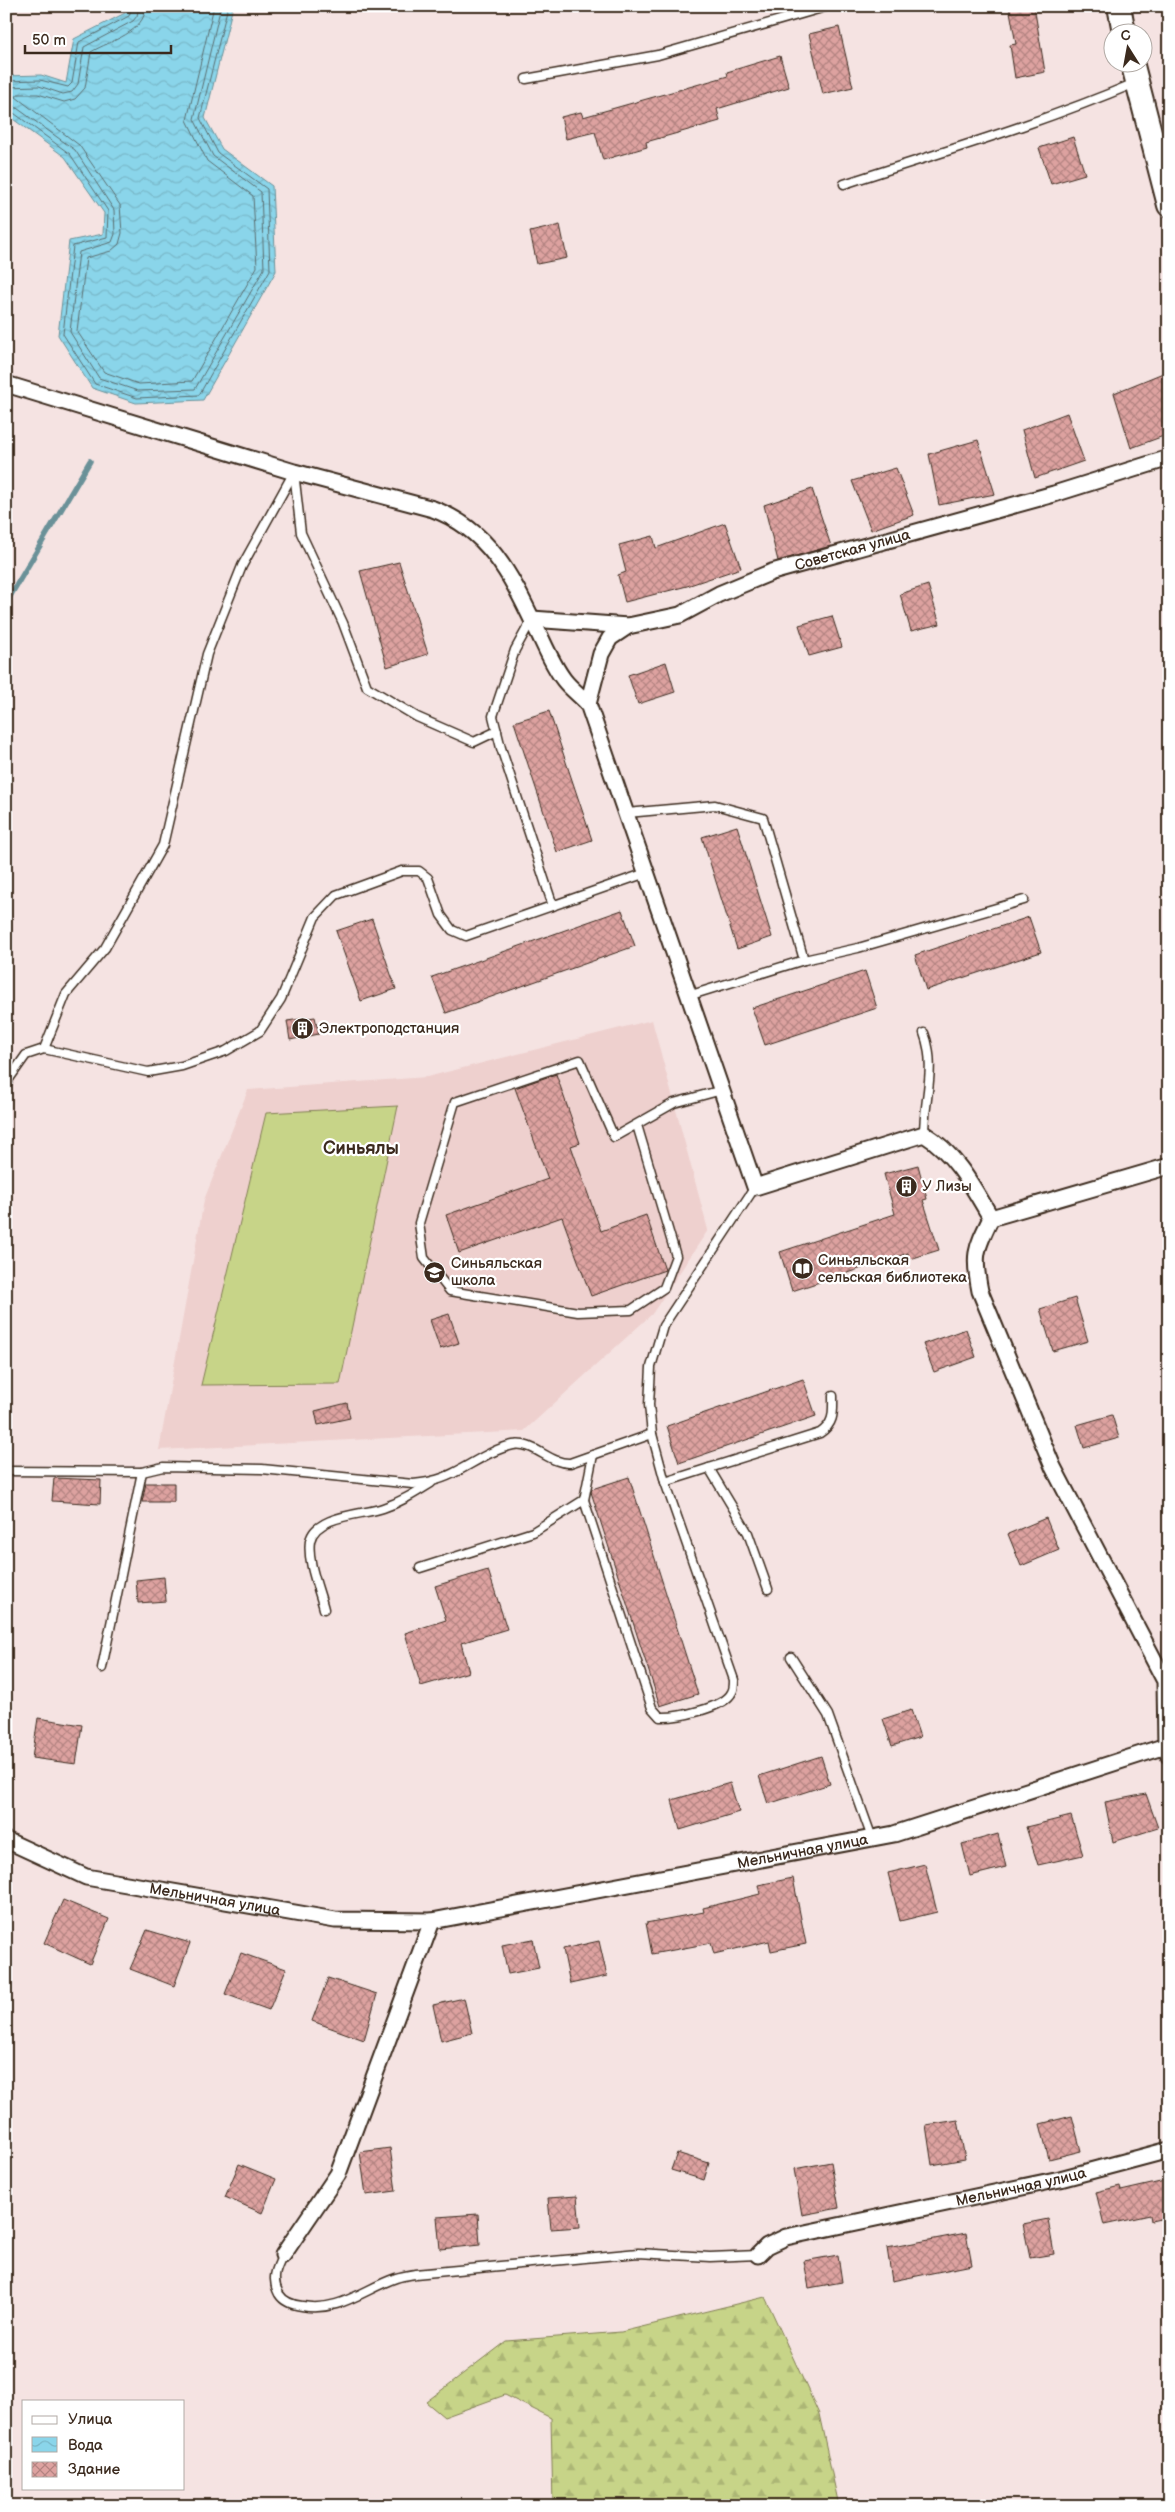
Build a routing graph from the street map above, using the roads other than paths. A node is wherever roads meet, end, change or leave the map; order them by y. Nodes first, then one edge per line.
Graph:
1 (829, 6) edge
2 (1119, 6) edge
3 (1122, 22) edge
4 (1134, 72) edge
5 (526, 79) dead end
6 (844, 184) dead end
7 (1169, 205) edge
8 (6, 384) edge
9 (1169, 458) edge
10 (294, 472) junction
11 (532, 619) junction
12 (628, 626) junction
13 (588, 704) junction
14 (497, 731) junction
15 (627, 813) junction
16 (646, 873) junction
17 (1024, 900) dead end
18 (553, 906) junction
19 (804, 960) junction
20 (688, 996) junction
21 (924, 1033) dead end
22 (44, 1049) junction
23 (6, 1087) edge
24 (722, 1090) junction
25 (637, 1125) junction
26 (924, 1134) junction
27 (1169, 1166) edge
28 (755, 1187) junction
29 (991, 1218) junction
30 (833, 1396) dead end
31 (652, 1434) junction
32 (593, 1455) junction
33 (709, 1468) junction
34 (6, 1471) edge
35 (142, 1472) junction
36 (433, 1481) junction
37 (665, 1482) junction
38 (584, 1500) junction
39 (420, 1568) dead end
40 (768, 1589) dead end
41 (324, 1609) dead end
42 (791, 1657) dead end
43 (102, 1668) dead end
44 (1167, 1751) edge
45 (872, 1838) junction
46 (6, 1840) edge
47 (432, 1921) junction
48 (1169, 2150) edge
49 (284, 2255) joint
50 (758, 2256) joint

1 - 5 lane
2 - 3 street
4 - 6 lane
4 - 7 street
8 - 10 street
9 - 12 street, Советская улица
10 - 11 street
10 - 14 lane
10 - 22 lane
11 - 12 street
11 - 13 street
11 - 14 lane
12 - 13 street, Советская улица
13 - 15 street
14 - 18 lane
15 - 16 street
15 - 19 lane
16 - 18 lane
16 - 20 street
17 - 19 lane
18 - 22 lane
19 - 20 lane
20 - 24 street
21 - 26 lane
22 - 23 lane
24 - 25 lane
24 - 28 street
25 - 25 lane
26 - 28 street
26 - 29 street
27 - 29 street
28 - 31 lane
29 - 44 street
30 - 33 lane
31 - 32 lane
31 - 37 lane
32 - 36 lane
32 - 38 lane
33 - 37 lane
33 - 40 lane
34 - 35 lane
35 - 36 lane
35 - 43 lane
36 - 41 lane
37 - 38 lane
38 - 39 lane
42 - 45 lane
44 - 45 street, Мельничная улица
45 - 47 street, Мельничная улица
46 - 47 street, Мельничная улица
47 - 49 street
48 - 50 street, Мельничная улица
49 - 50 lane

